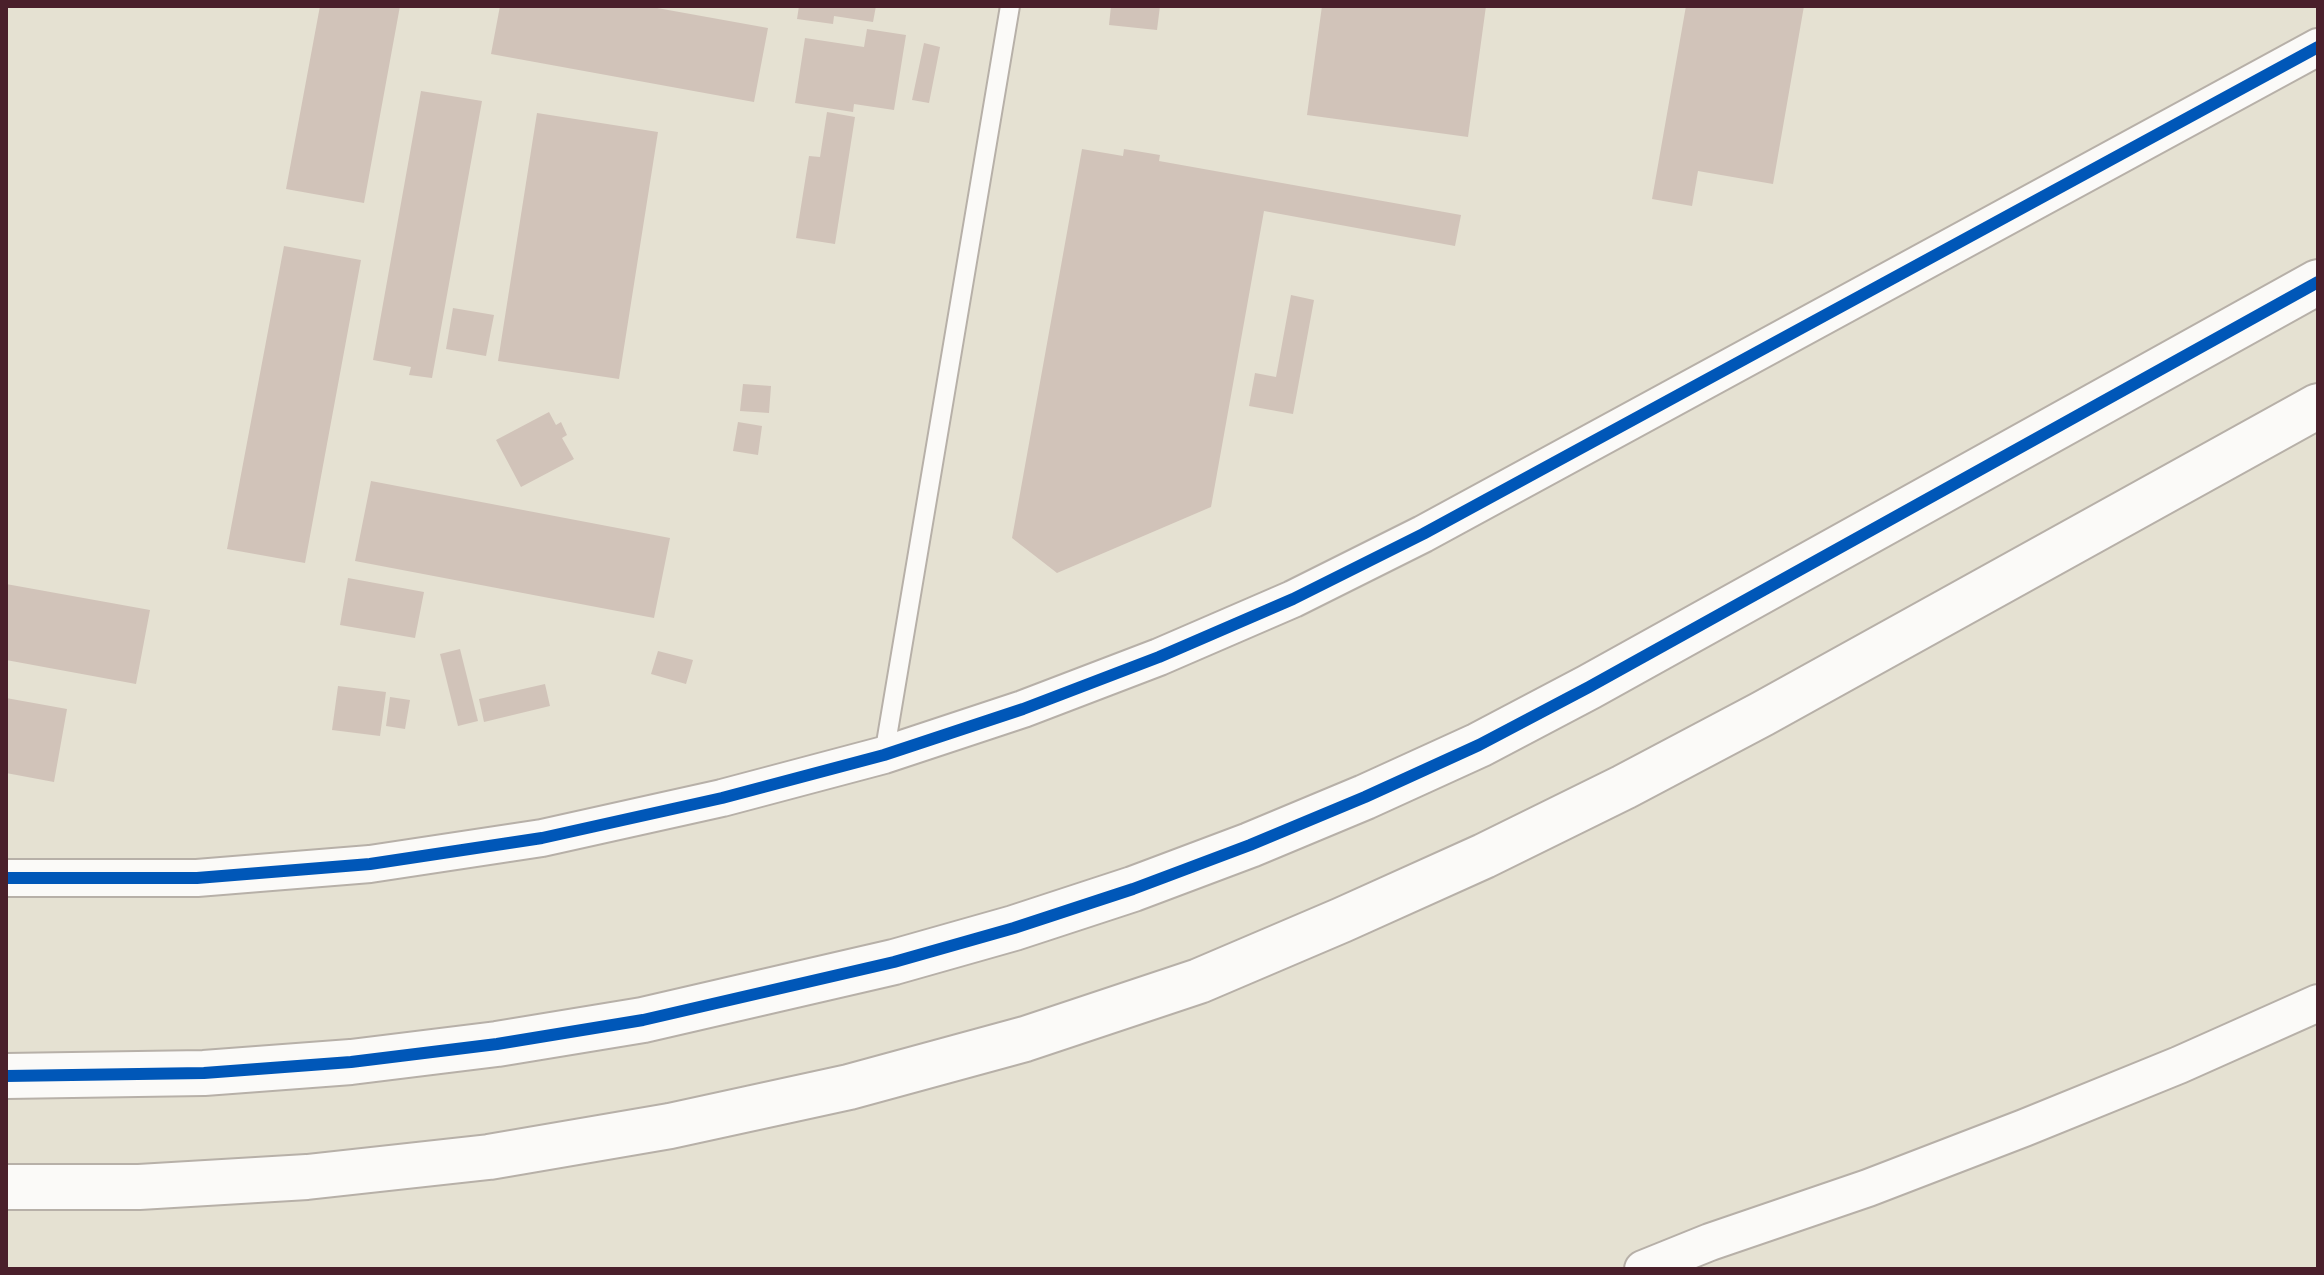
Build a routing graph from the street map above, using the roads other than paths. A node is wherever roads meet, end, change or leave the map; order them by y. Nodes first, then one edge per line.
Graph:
1 (1010, 6) edge
2 (2318, 47) edge
3 (2318, 282) edge
4 (2318, 406) edge
5 (884, 755) junction
6 (6, 878) edge
7 (2318, 1003) edge
8 (6, 1076) edge
9 (6, 1187) edge
10 (1643, 1269) edge

1 - 5 lane
2 - 5 street
3 - 8 street
4 - 9 street
5 - 6 street
7 - 10 street

